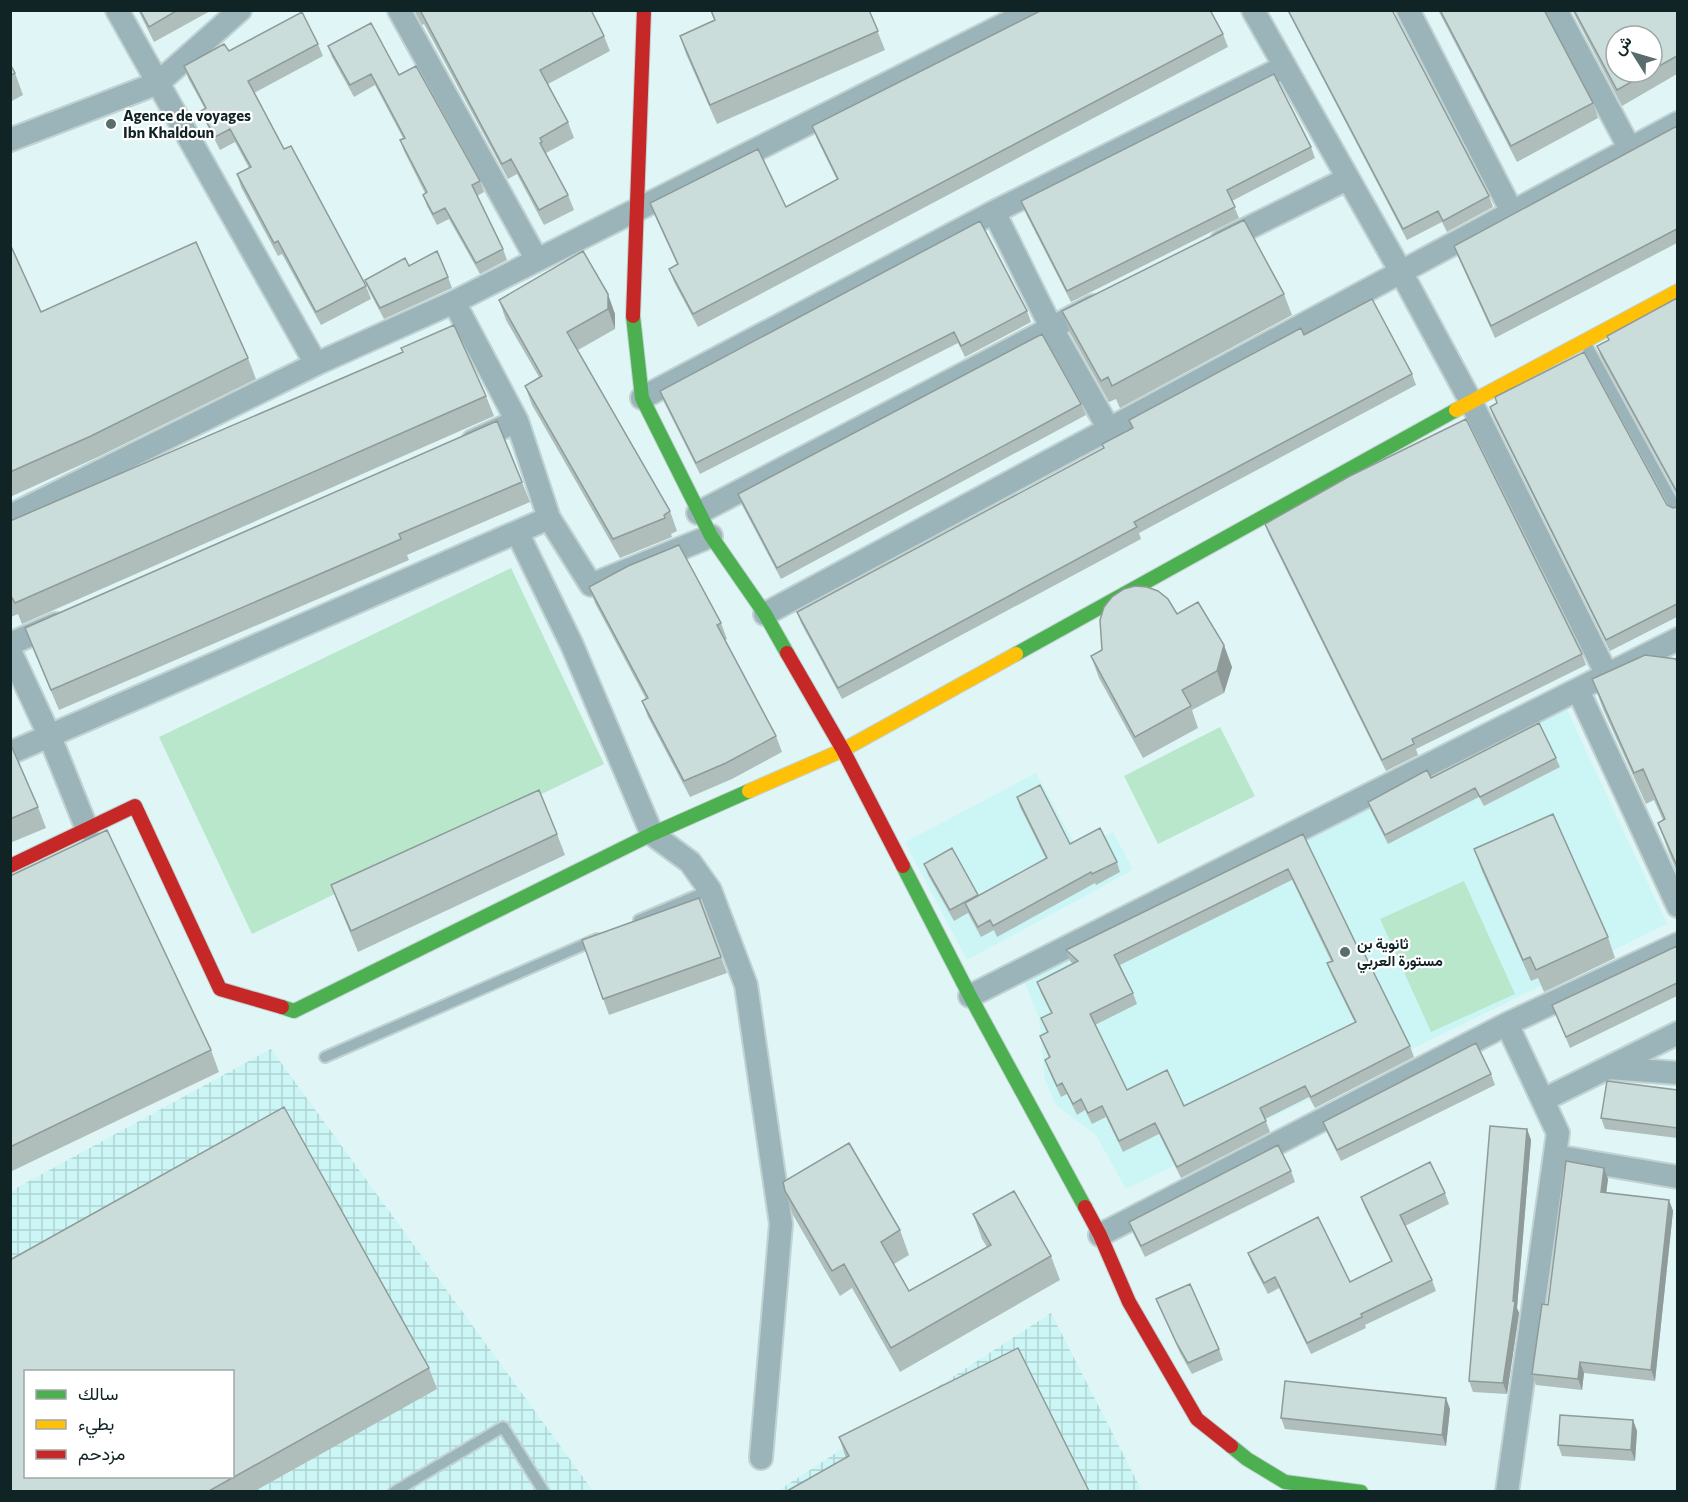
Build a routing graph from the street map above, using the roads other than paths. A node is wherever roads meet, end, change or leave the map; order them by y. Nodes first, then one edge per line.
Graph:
1 (117, 10) edge
2 (240, 10) edge
3 (399, 10) edge
4 (644, 10) edge
5 (1033, 10) edge
6 (1253, 10) edge
7 (1408, 10) edge
8 (1556, 10) edge
9 (1284, 67) junction
10 (158, 83) junction
11 (1677, 123) edge
12 (10, 140) edge
13 (1630, 149) junction
14 (1347, 178) junction
15 (637, 209) junction
16 (994, 212) junction
17 (1512, 212) junction
18 (1198, 253) edge
19 (537, 260) junction
20 (1401, 272) junction
21 (1677, 291) edge
22 (1114, 295) edge
23 (454, 302) junction
24 (1051, 327) junction
25 (1584, 341) junction
26 (316, 364) junction
27 (642, 398) junction
28 (1471, 402) junction
29 (518, 421) junction
30 (1109, 429) junction
31 (452, 450) edge
32 (1677, 512) edge
33 (698, 513) junction
34 (10, 516) edge
35 (549, 518) junction
36 (518, 534) junction
37 (711, 536) junction
38 (765, 614) junction
39 (73, 617) edge
40 (1677, 639) edge
41 (10, 644) edge
42 (10, 651) edge
43 (1607, 675) junction
44 (1578, 690) junction
45 (50, 736) junction
46 (843, 750) junction
47 (10, 753) edge
48 (87, 829) junction
49 (652, 834) junction
50 (10, 866) edge
51 (710, 890) junction
52 (1677, 906) edge
53 (633, 923) edge
54 (611, 933) edge
55 (1677, 944) edge
56 (970, 996) junction
57 (1508, 1024) junction
58 (1677, 1033) edge
59 (325, 1057) dead end
60 (1606, 1068) junction
61 (1677, 1073) edge
62 (1543, 1100) junction
63 (1555, 1156) junction
64 (1677, 1177) edge
65 (1101, 1235) junction
66 (761, 1458) dead end
67 (1284, 1487) edge
68 (394, 1491) edge
69 (544, 1491) edge
70 (1361, 1491) edge
71 (1507, 1491) edge

1 - 10 street
2 - 10 street
3 - 19 street
4 - 15 street
5 - 15 street
6 - 9 street
7 - 17 street
8 - 13 street
9 - 14 street
9 - 16 street
10 - 12 street
10 - 26 street
11 - 13 street
13 - 17 street
14 - 18 street
14 - 20 street
15 - 19 street
15 - 27 street
16 - 24 street
16 - 27 street
17 - 20 street
19 - 23 street
20 - 28 street
20 - 30 street
21 - 25 street
22 - 24 street
23 - 26 street
23 - 29 street
24 - 30 street
24 - 33 street
25 - 28 street
25 - 32 lane
26 - 34 street
27 - 33 street
28 - 43 street
28 - 46 street
29 - 31 street
29 - 35 street
30 - 38 street
33 - 37 street
35 - 36 street
35 - 37 street
36 - 45 street
36 - 49 street
37 - 38 street
38 - 46 street
39 - 41 street
40 - 43 street
42 - 45 street
43 - 44 street
44 - 52 street
44 - 56 street
45 - 47 street
45 - 48 street
46 - 49 street
46 - 56 street
48 - 49 street
48 - 50 street
49 - 51 street
51 - 53 lane
51 - 66 street
54 - 59 lane
55 - 57 street
56 - 65 street
57 - 62 street
57 - 65 street
58 - 60 street
60 - 61 street
60 - 62 street
62 - 63 street
63 - 64 street
63 - 71 street
65 - 67 street
67 - 70 street
68 - 69 lane

